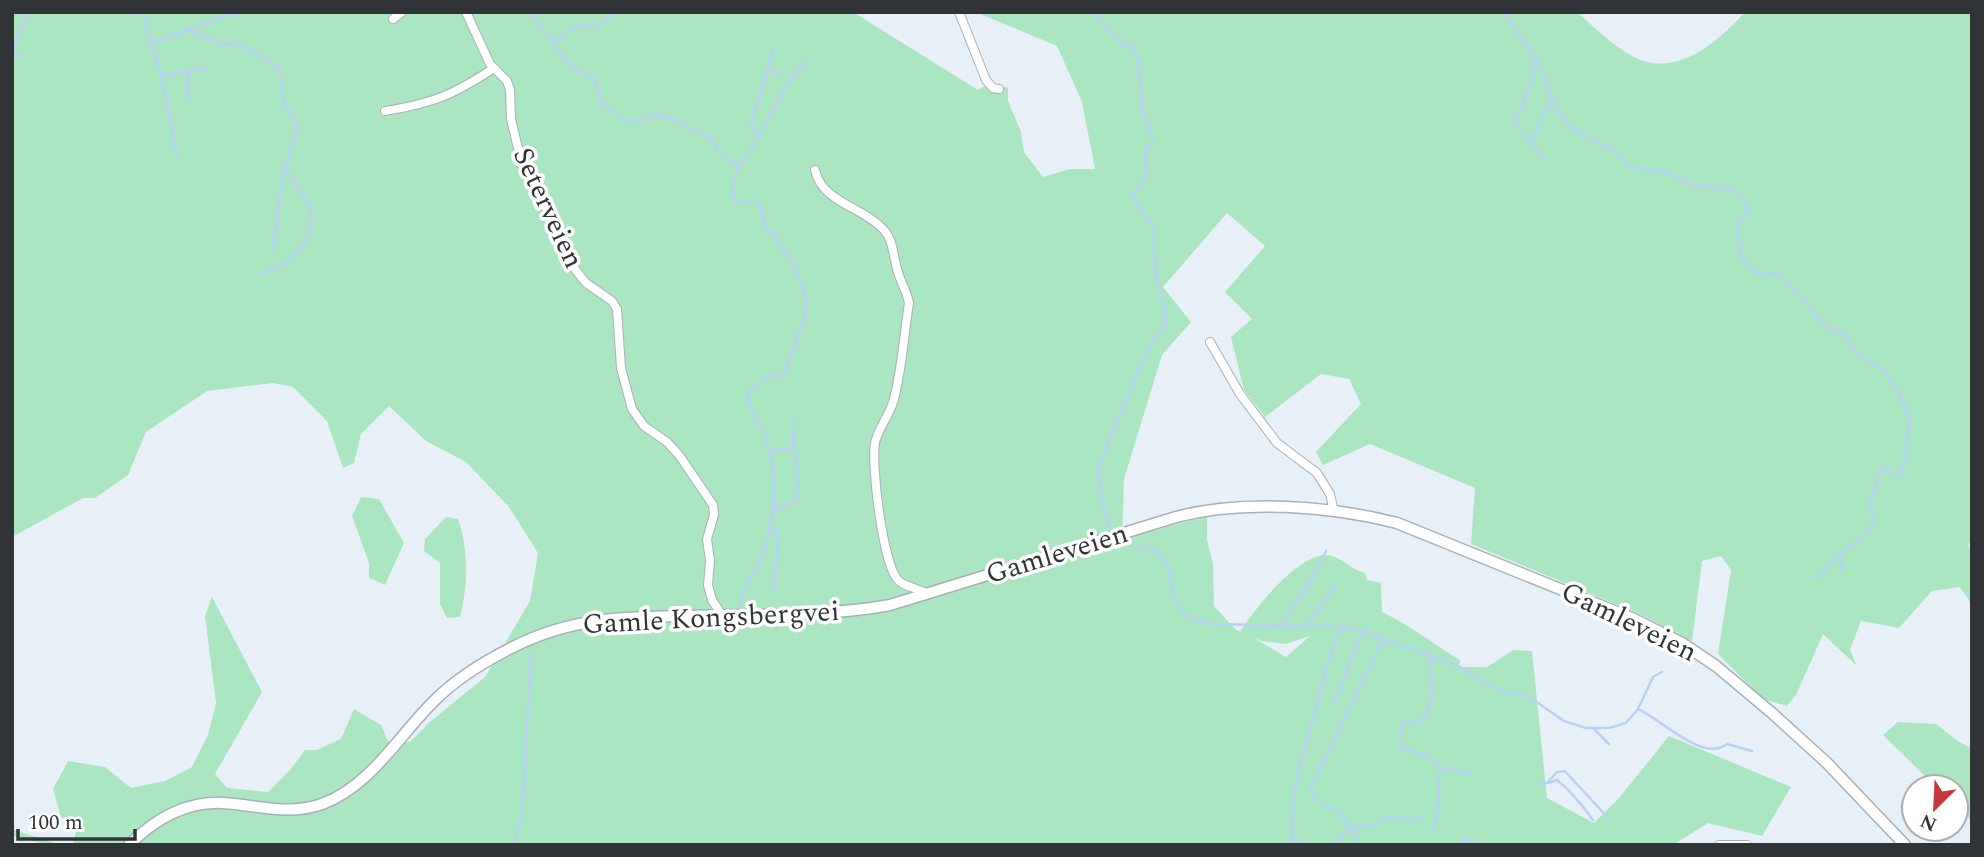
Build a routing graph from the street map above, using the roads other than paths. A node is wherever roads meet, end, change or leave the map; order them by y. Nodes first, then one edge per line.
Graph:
1 (402, 12) edge
2 (467, 12) edge
3 (959, 12) edge
4 (393, 19) dead end
5 (494, 68) junction
6 (999, 89) dead end
7 (385, 111) dead end
8 (815, 170) dead end
9 (1210, 342) dead end
10 (1334, 512) junction
11 (946, 588) joint
12 (927, 594) junction
13 (722, 615) junction
14 (129, 845) edge
15 (1719, 845) edge
16 (1747, 845) edge
17 (1905, 845) edge

1 - 4 street
2 - 5 street, Seterveien
3 - 6 street
5 - 7 street
5 - 13 street, Seterveien
8 - 12 street
9 - 10 street
10 - 11 main road, Gamleveien
10 - 17 main road, Gamleveien
11 - 12 main road, Gamle Kongsbergvei
12 - 13 main road, Gamle Kongsbergvei
13 - 14 main road, Gamle Kongsbergvei
15 - 16 street

